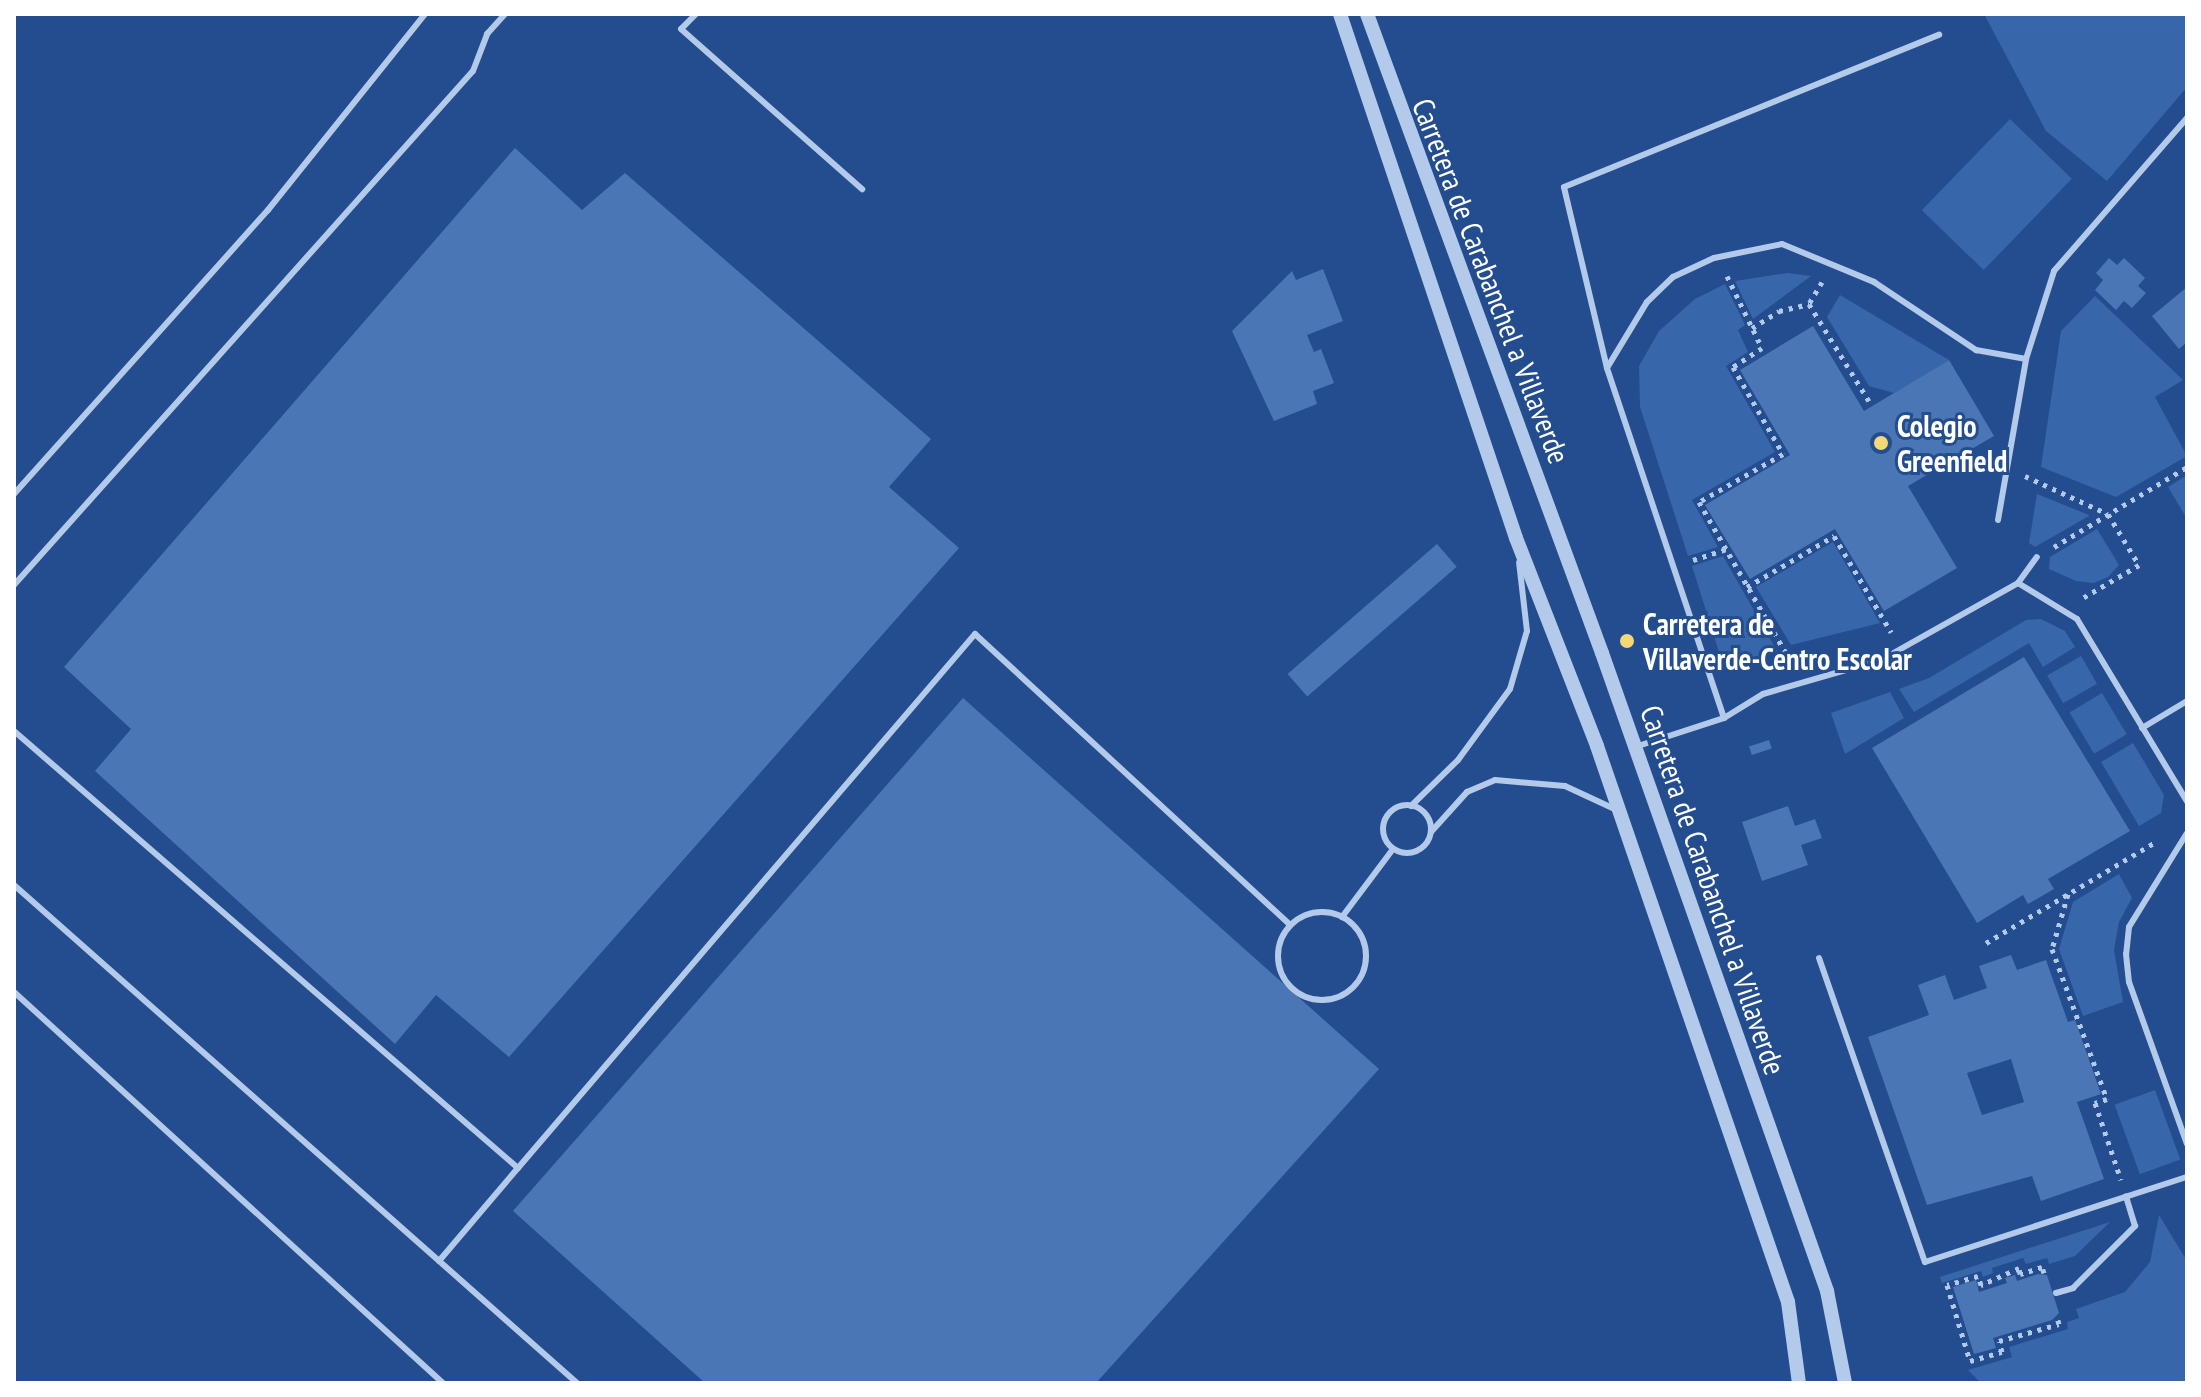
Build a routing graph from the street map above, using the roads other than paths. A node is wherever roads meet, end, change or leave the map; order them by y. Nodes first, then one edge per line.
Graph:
1 (425, 14) edge
2 (505, 14) edge
3 (696, 14) edge
4 (1340, 14) edge
5 (1367, 14) edge
6 (1939, 35) dead end
7 (2187, 118) edge
8 (862, 189) dead end
9 (2026, 359) junction
10 (1607, 368) junction
11 (14, 494) edge
12 (1998, 520) dead end
13 (1516, 538) junction
14 (2037, 557) road end
15 (2018, 583) junction
16 (14, 585) edge
17 (2187, 701) edge
18 (1724, 718) junction
19 (2142, 728) junction
20 (14, 731) edge
21 (1635, 747) junction
22 (2187, 801) edge
23 (1411, 806) junction
24 (1618, 810) junction
25 (1431, 832) junction
26 (2187, 833) edge
27 (1393, 849) junction
28 (14, 885) edge
29 (1342, 917) junction
30 (1290, 925) junction
31 (1819, 958) dead end
32 (14, 992) edge
33 (2187, 1144) edge
34 (518, 1168) junction
35 (2187, 1177) edge
36 (2126, 1196) junction
37 (439, 1261) junction
38 (2056, 1293) dead end
39 (443, 1383) edge
40 (577, 1383) edge
41 (1799, 1383) edge
42 (1845, 1383) edge

1 - 11 lane
2 - 16 lane
3 - 8 lane
4 - 13 street, Carretera de Carabanchel a Villaverde
5 - 21 street, Carretera de Carabanchel a Villaverde
6 - 10 lane
7 - 9 lane
9 - 10 lane
9 - 12 lane
10 - 18 lane
13 - 23 lane
13 - 24 street, Carretera de Carabanchel a Villaverde
14 - 15 lane
15 - 18 lane
15 - 19 lane
17 - 19 lane
18 - 21 lane
19 - 22 lane
20 - 34 lane
21 - 42 street, Carretera de Carabanchel a Villaverde
23 - 25 lane
23 - 27 lane
24 - 25 lane
24 - 41 street, Carretera de Carabanchel a Villaverde
25 - 27 lane
26 - 33 lane
27 - 29 lane
28 - 37 lane
29 - 30 lane
29 - 30 lane
30 - 34 lane
31 - 36 lane
32 - 39 lane
34 - 37 lane
35 - 36 lane
36 - 38 lane
37 - 40 lane

